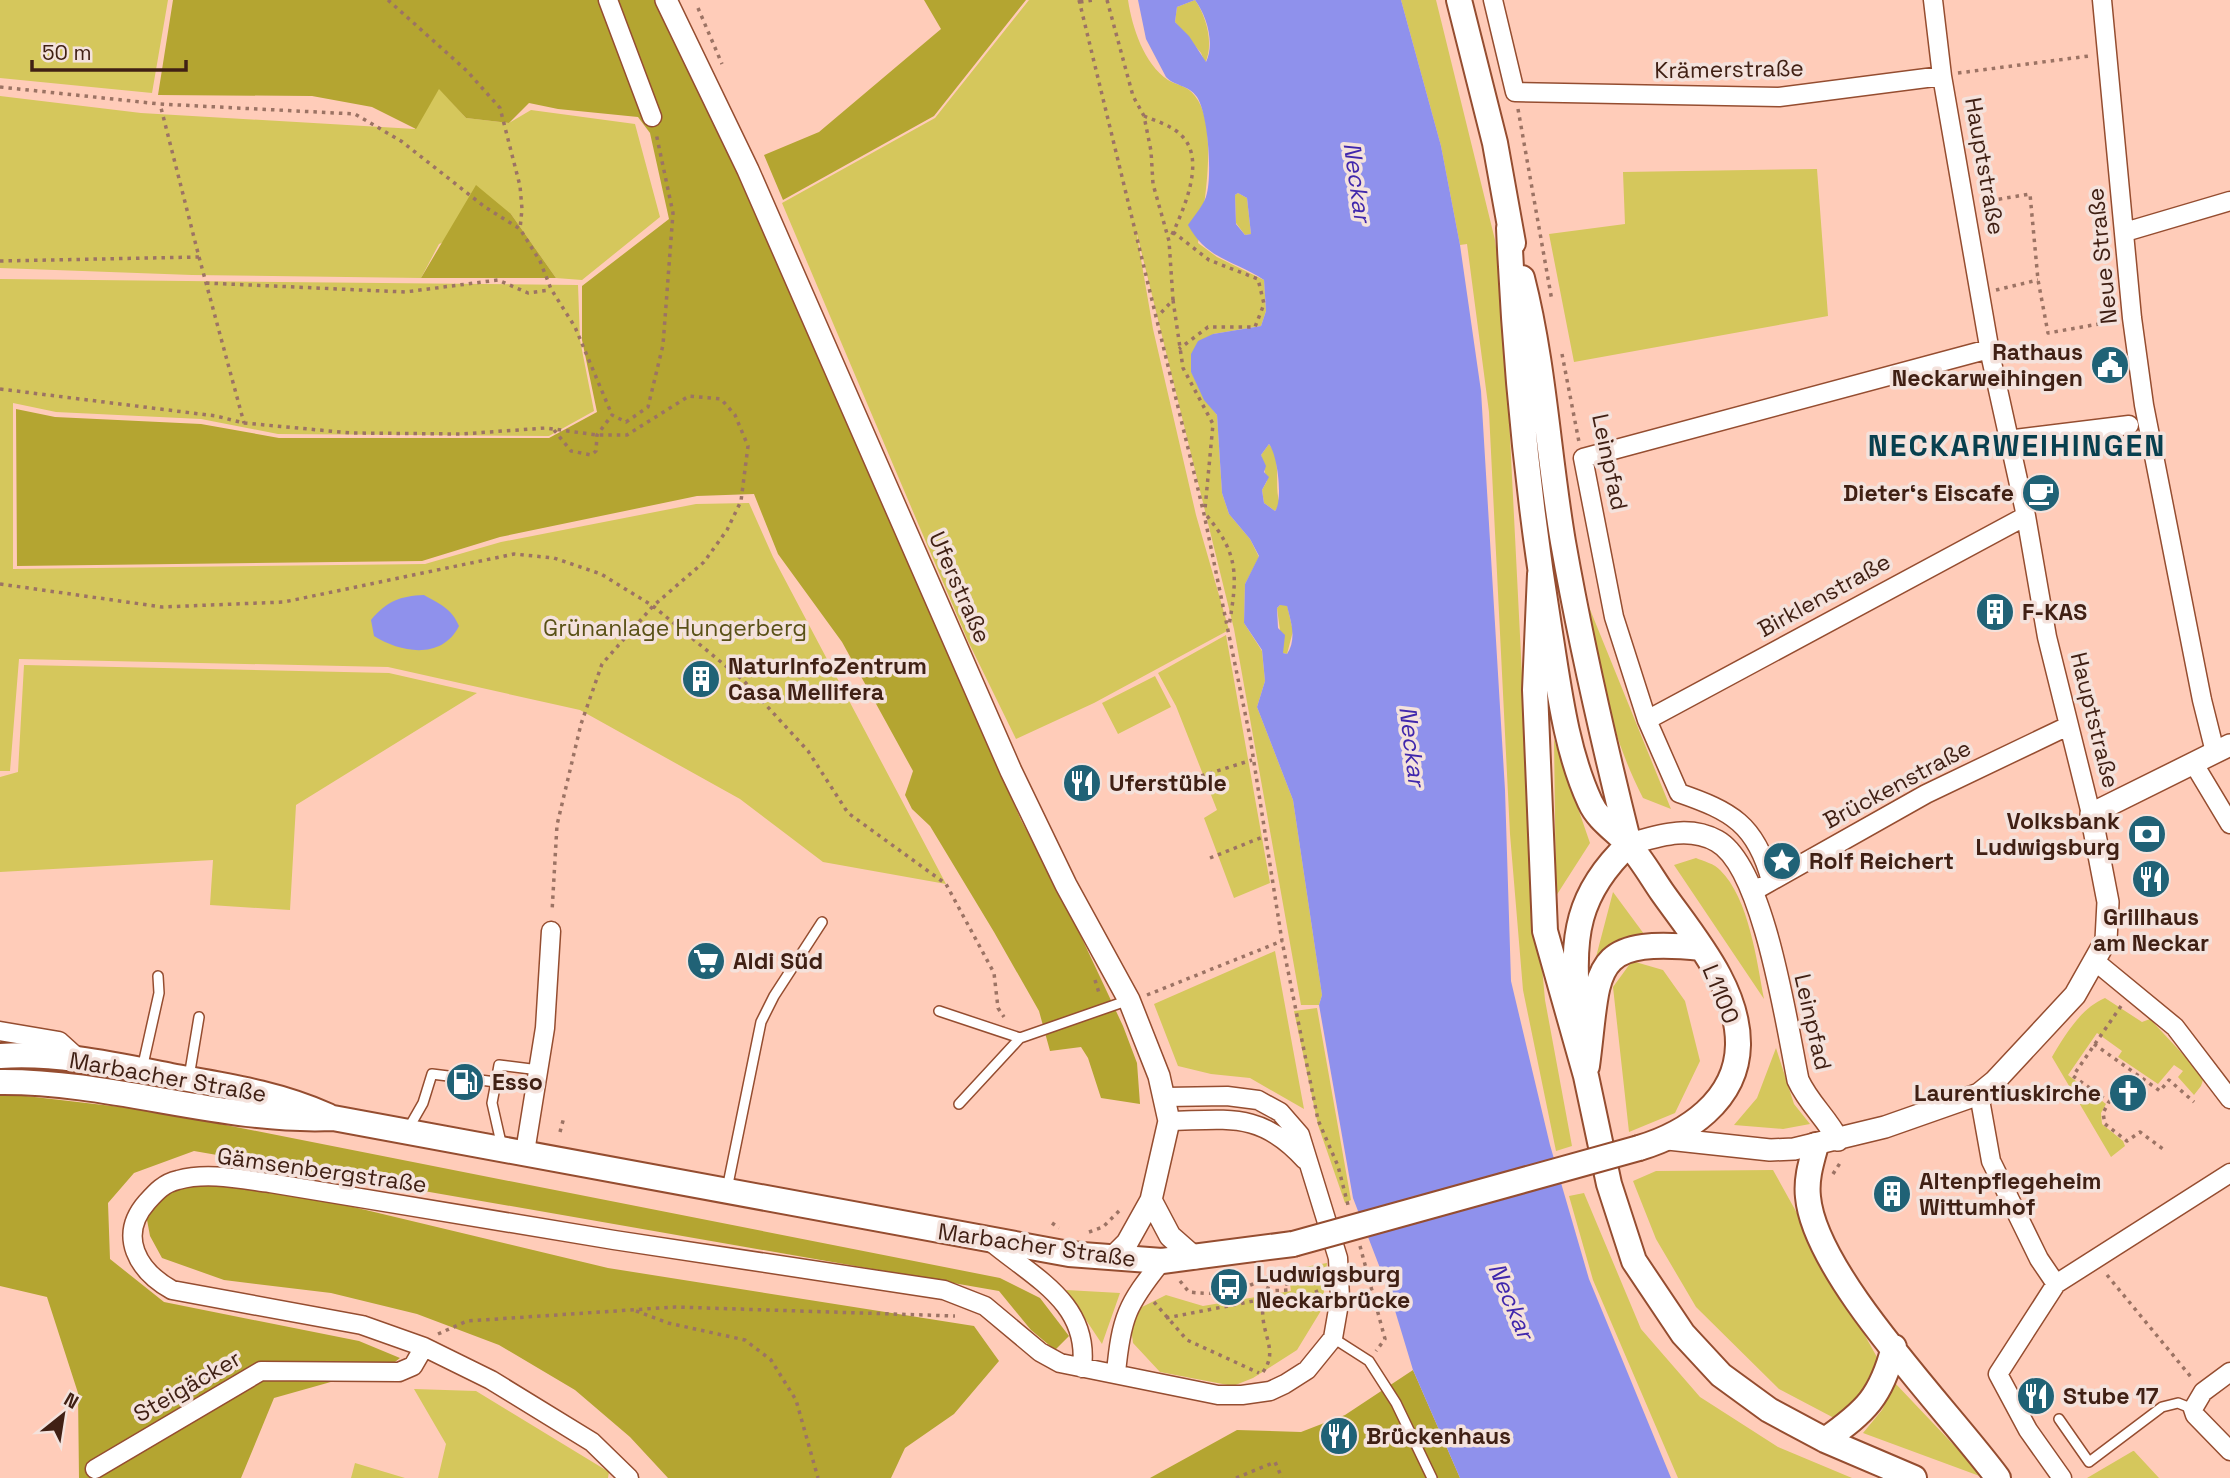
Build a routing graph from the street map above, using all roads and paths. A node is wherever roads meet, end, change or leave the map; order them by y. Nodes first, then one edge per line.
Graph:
1 (388, 0) edge
2 (608, 0) edge
3 (666, 0) edge
4 (1093, 0) edge
5 (1107, 0) edge
6 (1459, 0) edge
7 (1493, 0) edge
8 (1933, 0) edge
9 (2102, 0) edge
10 (1080, 1) edge
11 (2105, 55) junction
12 (1942, 75) junction
13 (0, 87) edge
14 (1515, 92) junction
15 (160, 104) junction
16 (1144, 116) junction
17 (652, 117) joint
18 (2230, 201) edge
19 (1965, 205) junction
20 (1509, 228) junction
21 (520, 229) junction
22 (1173, 232) junction
23 (2125, 232) junction
24 (1169, 241) junction
25 (199, 257) junction
26 (0, 261) edge
27 (2038, 280) junction
28 (206, 283) junction
29 (551, 289) junction
30 (1981, 293) junction
31 (1173, 300) junction
32 (1554, 311) dead end
33 (1158, 316) junction
34 (2132, 318) junction
35 (1179, 349) junction
36 (1989, 349) junction
37 (1562, 352) dead end
38 (0, 389) edge
39 (648, 407) junction
40 (659, 414) junction
41 (612, 415) junction
42 (244, 423) junction
43 (2129, 425) dead end
44 (553, 429) junction
45 (597, 435) junction
46 (2007, 440) junction
47 (1583, 458) junction
48 (1204, 514) junction
49 (2026, 516) junction
50 (1540, 574) junction
51 (0, 584) edge
52 (653, 606) junction
53 (1229, 630) junction
54 (1647, 720) junction
55 (2068, 726) junction
56 (2223, 749) edge
57 (1253, 760) junction
58 (2194, 764) junction
59 (1200, 776) dead end
60 (2091, 814) junction
61 (2230, 824) edge
62 (1265, 836) junction
63 (1629, 844) junction
64 (1210, 858) dead end
65 (1760, 893) junction
66 (822, 922) dead end
67 (551, 931) joint
68 (1282, 941) junction
69 (1702, 948) junction
70 (2096, 962) junction
71 (158, 976) dead end
72 (1129, 1000) junction
73 (2121, 1006) dead end
74 (939, 1011) dead end
75 (199, 1017) dead end
76 (0, 1031) edge
77 (1020, 1038) junction
78 (2094, 1044) junction
79 (0, 1056) edge
80 (80, 1060) junction
81 (142, 1070) junction
82 (538, 1070) junction
83 (1586, 1076) junction
84 (0, 1082) edge
85 (496, 1082) junction
86 (186, 1091) junction
87 (1979, 1094) junction
88 (1166, 1097) junction
89 (2230, 1099) edge
90 (2194, 1102) dead end
91 (960, 1104) dead end
92 (564, 1117) dead end
93 (1169, 1121) junction
94 (407, 1131) junction
95 (560, 1132) dead end
96 (1668, 1139) junction
97 (1832, 1148) junction
98 (2163, 1149) dead end
99 (514, 1150) junction
100 (1310, 1165) junction
101 (2230, 1172) edge
102 (1833, 1175) dead end
103 (727, 1191) junction
104 (1151, 1200) junction
105 (1126, 1203) dead end
106 (1349, 1206) dead end
107 (1084, 1234) dead end
108 (990, 1241) junction
109 (1360, 1245) dead end
110 (1112, 1258) junction
111 (1195, 1258) junction
112 (2094, 1258) junction
113 (1162, 1261) junction
114 (1284, 1269) dead end
115 (1339, 1276) junction
116 (2056, 1284) junction
117 (1267, 1291) junction
118 (1264, 1298) junction
119 (1153, 1301) dead end
120 (632, 1310) junction
121 (957, 1316) dead end
122 (1166, 1318) junction
123 (1333, 1338) junction
124 (424, 1347) junction
125 (1894, 1347) junction
126 (1369, 1362) junction
127 (1082, 1368) junction
128 (2230, 1372) edge
129 (1116, 1373) junction
130 (2203, 1392) junction
131 (2193, 1409) junction
132 (2059, 1419) dead end
133 (1825, 1440) junction
134 (2230, 1451) edge
135 (96, 1469) dead end
136 (629, 1478) edge
137 (818, 1478) edge
138 (1236, 1478) edge
139 (1282, 1478) edge
140 (1432, 1478) edge
141 (1914, 1478) edge
142 (1998, 1478) edge
143 (2062, 1478) edge

1 - 21 path
2 - 17 street
3 - 72 street, Uferstraße
4 - 10 path
5 - 16 path
6 - 20 main road
7 - 14 street
8 - 12 street, Hauptstraße
9 - 11 street, Neue Straße
10 - 33 path
11 - 12 path
11 - 23 street, Neue Straße
12 - 14 street, Krämerstraße
12 - 19 street, Hauptstraße
13 - 15 path
14 - 32 path
15 - 21 path
15 - 25 path
16 - 22 path
16 - 24 path
17 - 39 path
18 - 23 street
19 - 27 path
19 - 30 street, Hauptstraße
20 - 50 main road
20 - 63 main road
21 - 29 path
22 - 24 path
22 - 35 path
23 - 34 street, Neue Straße
24 - 31 path
25 - 26 path
25 - 28 path
27 - 30 path
27 - 34 path
28 - 29 path
28 - 42 path
29 - 41 path
30 - 36 street, Hauptstraße
31 - 33 path
31 - 35 path
33 - 48 path
34 - 56 street, Neue Straße
35 - 48 path
36 - 46 street, Hauptstraße
36 - 47 street
37 - 47 path, Leinpfad
38 - 42 path
39 - 40 path
39 - 41 path
40 - 45 path
40 - 52 path
41 - 45 path
42 - 44 path
43 - 46 street
44 - 45 path
44 - 45 path
46 - 49 street, Hauptstraße
47 - 54 street, Leinpfad
48 - 53 path
48 - 53 path
49 - 54 street, Birklenstraße
49 - 55 street, Hauptstraße
50 - 63 main road
50 - 83 main road
51 - 52 path
52 - 67 path
52 - 77 path
53 - 57 path
54 - 65 street, Leinpfad
55 - 60 street, Hauptstraße
55 - 65 street, Brückenstraße
56 - 58 street
57 - 59 path
57 - 62 path
58 - 60 street
58 - 61 street
60 - 70 street, Hauptstraße
62 - 64 path
62 - 68 path
63 - 65 street
63 - 69 main road, L1100
63 - 83 main road
65 - 97 street, Leinpfad
66 - 103 lane
67 - 82 street
68 - 72 path
68 - 106 path
69 - 83 main road
69 - 96 main road, L1100
70 - 87 street, Hauptstraße
70 - 89 street
71 - 81 lane
72 - 77 lane
72 - 88 street, Uferstraße
73 - 78 path
74 - 77 lane
75 - 86 lane
76 - 80 street
77 - 91 lane
78 - 90 path
78 - 98 path
79 - 80 main road, Marbacher Straße
80 - 81 main road, Marbacher Straße
81 - 86 main road, Marbacher Straße
82 - 85 lane
82 - 99 street
83 - 133 main road
84 - 86 main road, Marbacher Straße
85 - 94 lane
85 - 99 lane
86 - 94 main road, Marbacher Straße
87 - 97 street, Hauptstraße
87 - 116 street
88 - 93 street, Uferstraße
88 - 100 street
92 - 95 path
93 - 100 street
93 - 104 street, Uferstraße
94 - 99 main road, Marbacher Straße
96 - 97 street, Hauptstraße
96 - 111 main road, Marbacher Straße, bridge
97 - 102 path
97 - 125 main road
99 - 103 main road, Marbacher Straße
100 - 115 street
101 - 112 street
103 - 108 main road, Marbacher Straße
104 - 110 street, Uferstraße
104 - 111 street
105 - 107 path
108 - 110 main road, Marbacher Straße
108 - 127 street
109 - 126 path
110 - 113 main road, Marbacher Straße
111 - 113 main road, Marbacher Straße
112 - 116 street
112 - 130 path
113 - 117 path
113 - 129 street
114 - 117 path
115 - 118 path
115 - 123 street
116 - 143 street
117 - 118 path
118 - 122 path
118 - 122 path
119 - 122 path
120 - 121 path
120 - 124 path
120 - 137 path
123 - 126 lane
123 - 129 street, Gämsenbergstraße
124 - 127 street, Gämsenbergstraße
124 - 135 street, Steigäcker
124 - 136 street, Gämsenbergstraße
125 - 133 main road
125 - 142 main road
126 - 140 lane
127 - 129 street, Gämsenbergstraße
128 - 130 street
130 - 131 street
131 - 132 lane
131 - 134 street
133 - 141 main road
138 - 139 path

